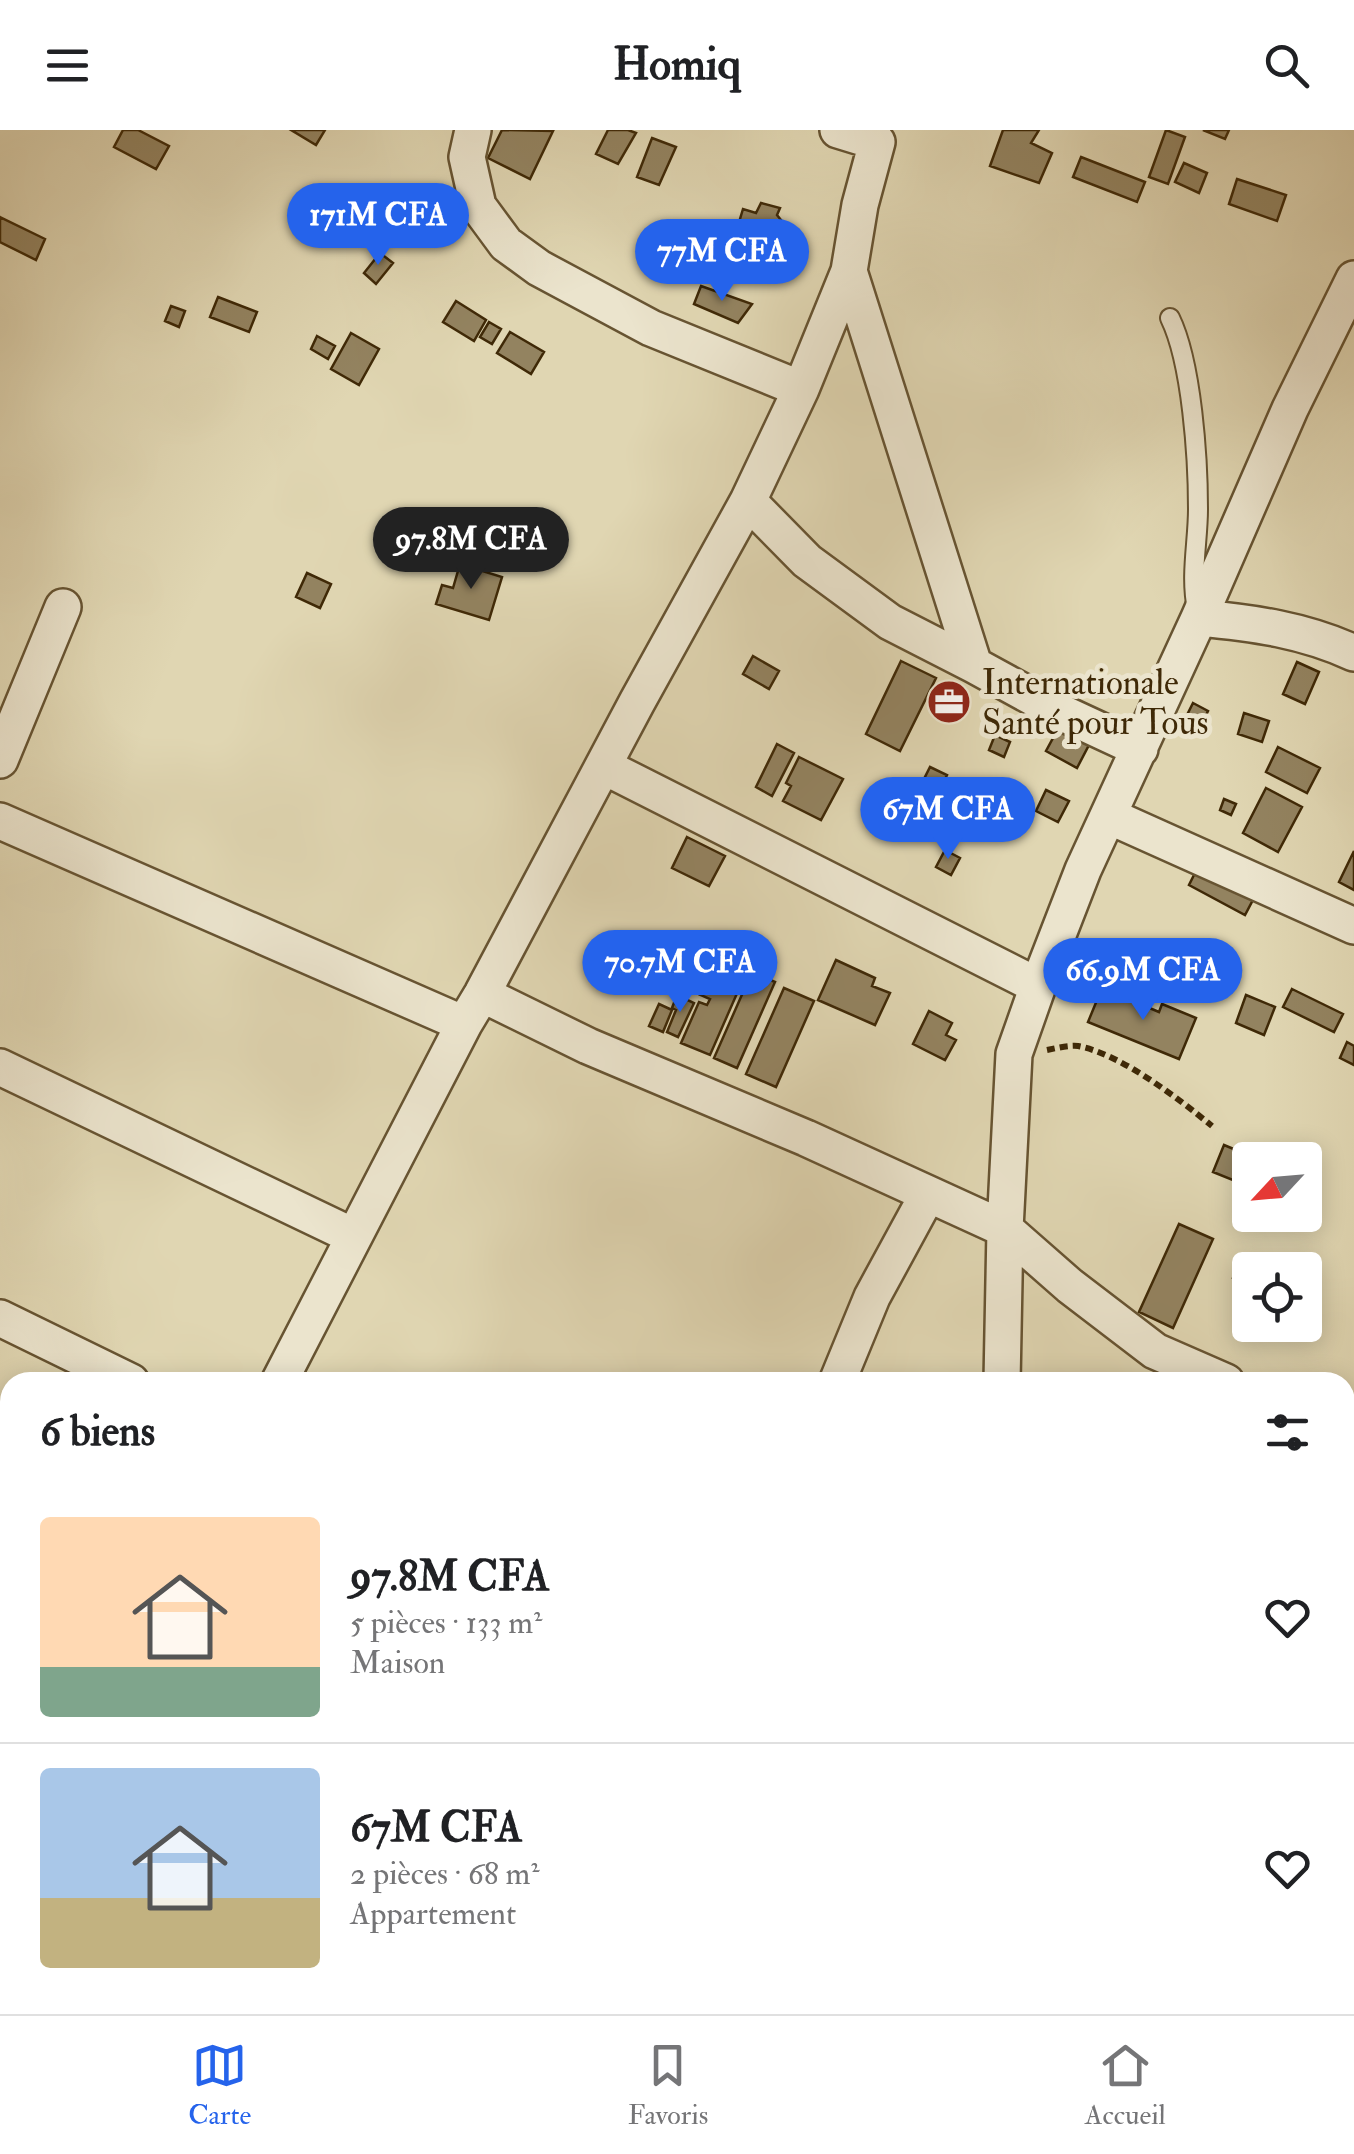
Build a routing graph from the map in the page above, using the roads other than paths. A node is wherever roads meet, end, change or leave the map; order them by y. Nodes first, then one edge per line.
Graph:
1 (473, 130) edge
2 (838, 130) edge
3 (878, 136) edge
4 (849, 271) junction
5 (1354, 278) edge
6 (1170, 318) dead end
7 (801, 388) junction
8 (748, 502) junction
9 (64, 608) dead end
10 (1199, 618) junction
11 (1354, 653) edge
12 (974, 664) junction
13 (1140, 749) junction
14 (0, 760) edge
15 (603, 766) junction
16 (1109, 816) junction
17 (0, 821) edge
18 (1354, 926) edge
19 (1038, 986) junction
20 (482, 994) junction
21 (464, 1024) junction
22 (0, 1066) edge
23 (928, 1194) junction
24 (1005, 1230) junction
25 (352, 1236) junction
26 (0, 1318) edge
27 (111, 1372) edge
28 (284, 1372) edge
29 (841, 1372) edge
30 (1002, 1372) edge
31 (1203, 1372) edge

1 - 7 street
2 - 3 street
3 - 4 street
4 - 7 street
4 - 12 street
5 - 10 street
6 - 10 lane
7 - 8 street
8 - 12 street
8 - 15 street
9 - 14 street
10 - 11 street
10 - 13 street
12 - 13 street
13 - 16 street
15 - 19 street
15 - 20 street
16 - 18 street
16 - 19 street
17 - 21 street
19 - 24 street
20 - 21 street
20 - 23 street
21 - 25 street
22 - 25 street
23 - 24 street
23 - 29 street
24 - 30 street
24 - 31 street
25 - 28 street
26 - 27 street

